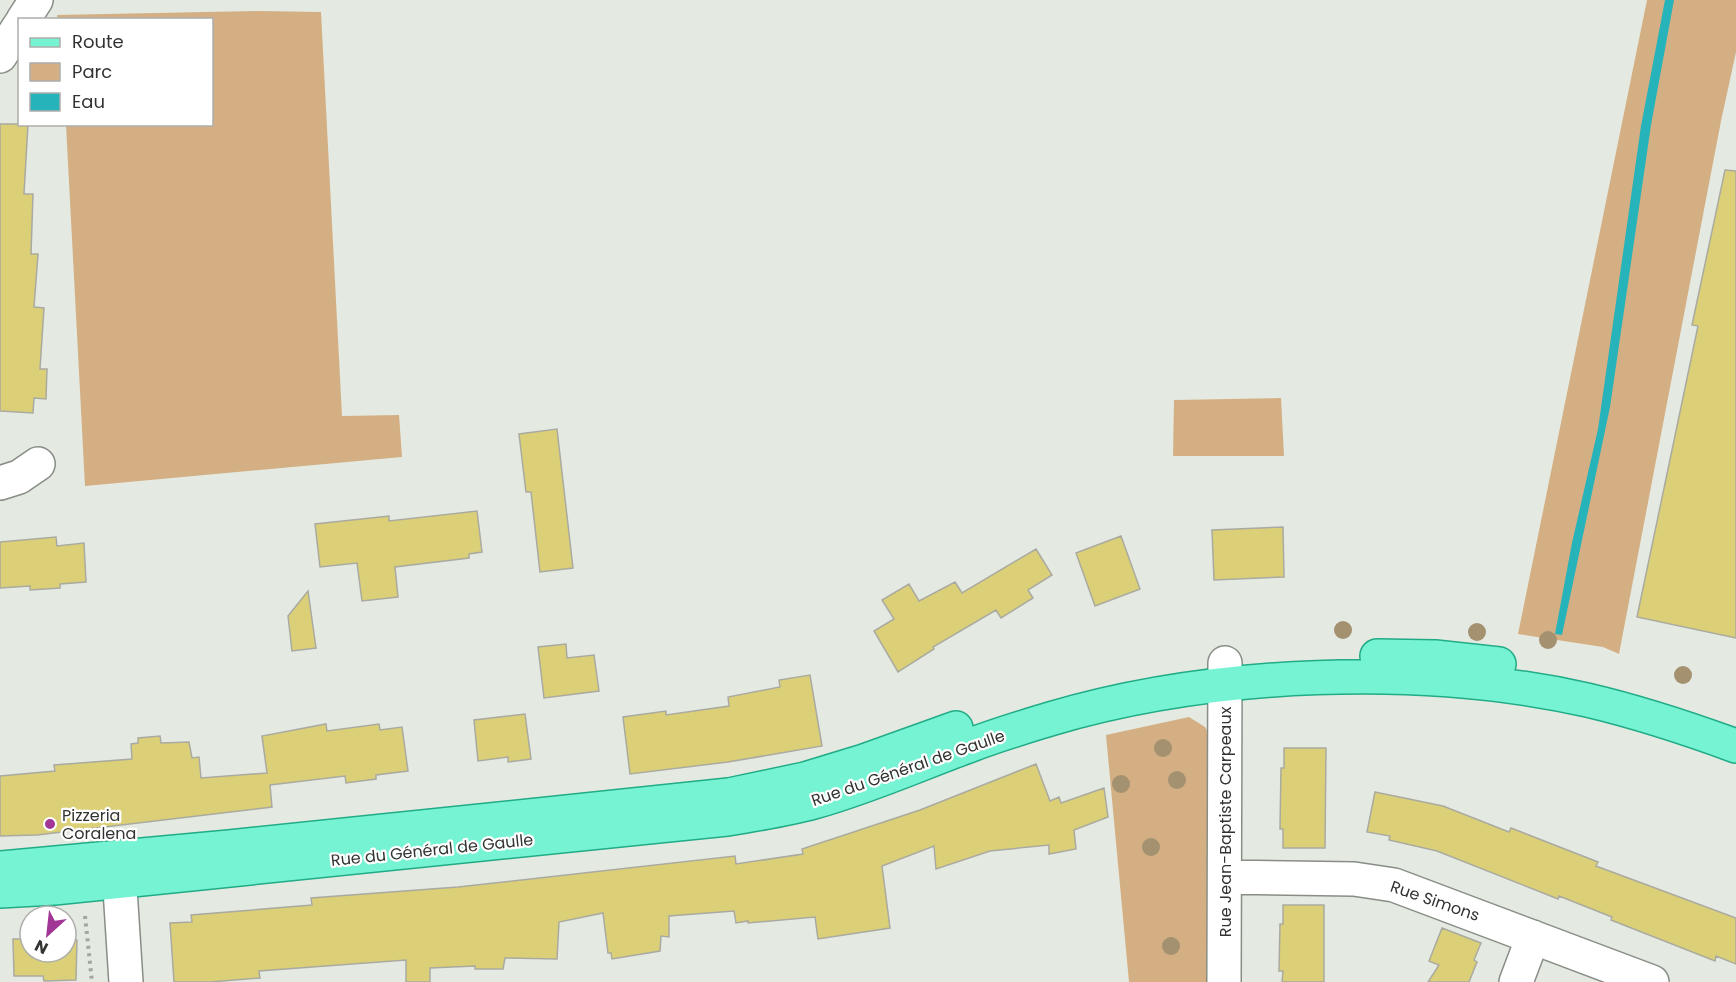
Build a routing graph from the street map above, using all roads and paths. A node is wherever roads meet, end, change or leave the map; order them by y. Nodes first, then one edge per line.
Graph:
1 (36, 0) edge
2 (24, 18) edge
3 (18, 28) edge
4 (0, 56) edge
5 (38, 464) dead end
6 (0, 483) edge
7 (1225, 674) junction
8 (1736, 722) edge
9 (1736, 746) edge
10 (0, 867) edge
11 (119, 870) junction
12 (1225, 877) junction
13 (81, 886) junction
14 (0, 891) edge
15 (1533, 937) junction
16 (92, 982) edge
17 (126, 982) edge
18 (1224, 982) edge
19 (1516, 982) edge
20 (1652, 982) edge

1 - 2 street
3 - 4 street
5 - 6 street
7 - 8 main road, Rue du Général de Gaulle
7 - 9 main road, Rue du Général de Gaulle
7 - 11 main road, Rue du Général de Gaulle
7 - 12 street, Rue Jean-Baptiste Carpeaux
10 - 11 main road, Rue du Général de Gaulle
11 - 13 main road, Rue du Général de Gaulle
11 - 17 street
12 - 15 street, Rue Simons
12 - 18 street, Rue Jean-Baptiste Carpeaux
13 - 14 main road, Rue du Général de Gaulle
13 - 16 path
15 - 19 street
15 - 20 street, Rue Simons

